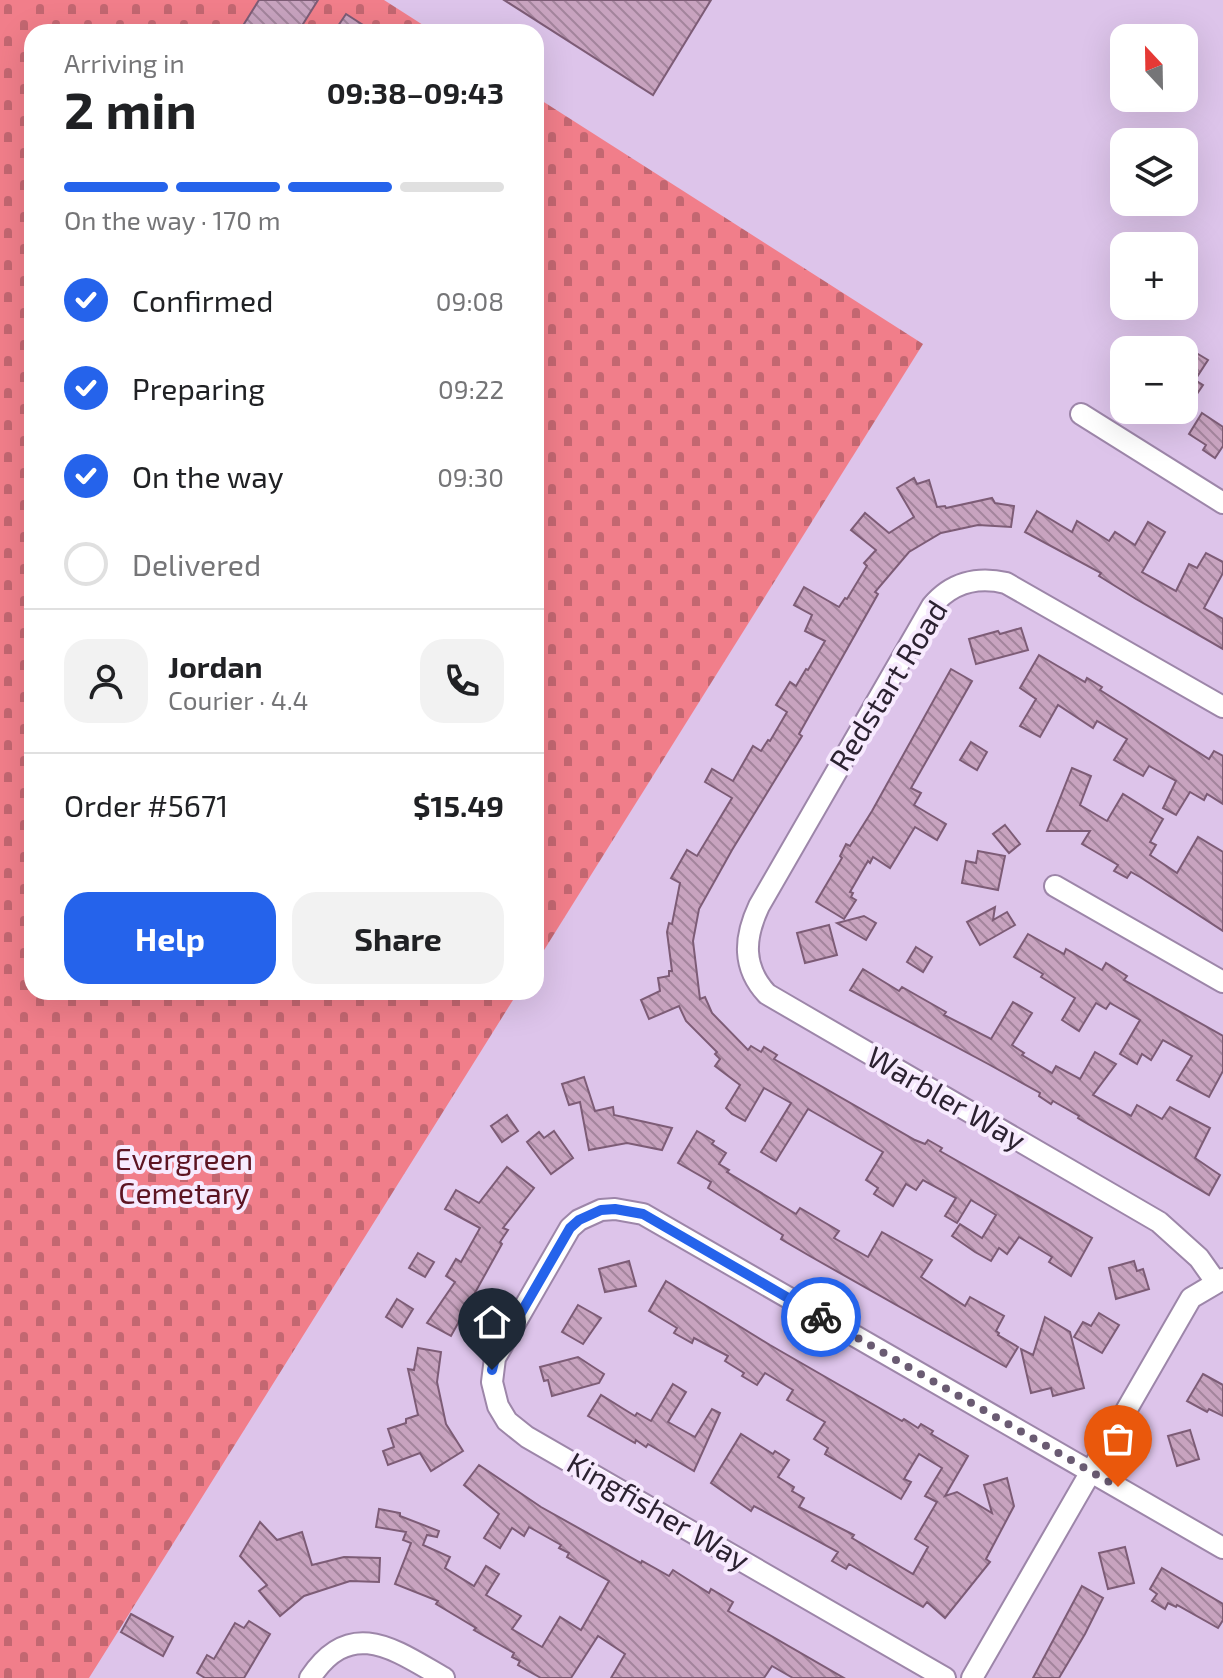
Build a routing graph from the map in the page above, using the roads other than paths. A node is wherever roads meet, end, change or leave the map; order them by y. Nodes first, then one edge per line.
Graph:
1 (1081, 414) dead end
2 (1223, 503) edge
3 (1223, 707) edge
4 (771, 883) joint
5 (1055, 886) dead end
6 (1223, 982) edge
7 (1220, 1280) edge
8 (1091, 1472) junction
9 (1223, 1548) edge
10 (310, 1678) edge
11 (444, 1678) edge
12 (945, 1678) edge
13 (972, 1678) edge

1 - 2 street
3 - 4 street, Redstart Road
4 - 7 street, Warbler Way
5 - 6 street
7 - 8 street
8 - 9 street, Kingfisher Way
8 - 12 street, Kingfisher Way
8 - 13 street
10 - 11 street

